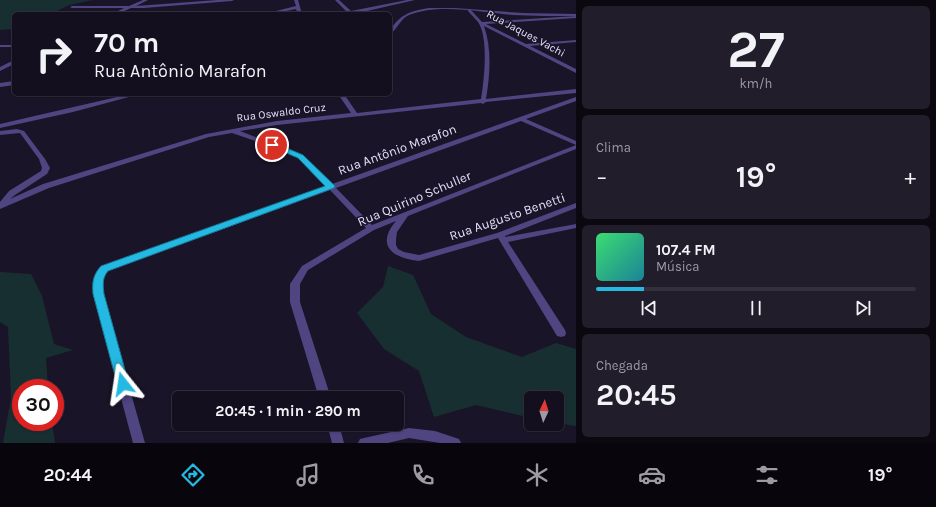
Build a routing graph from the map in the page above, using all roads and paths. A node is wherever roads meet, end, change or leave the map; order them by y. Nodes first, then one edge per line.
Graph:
1 (146, 0) edge
2 (232, 0) edge
3 (296, 0) edge
4 (337, 0) edge
5 (413, 0) edge
6 (72, 7) dead end
7 (132, 7) junction
8 (299, 7) junction
9 (469, 10) junction
10 (119, 12) edge
11 (275, 12) edge
12 (300, 12) edge
13 (350, 12) edge
14 (356, 12) edge
15 (576, 16) edge
16 (481, 23) junction
17 (392, 30) edge
18 (12, 42) edge
19 (576, 42) edge
20 (525, 45) junction
21 (2, 46) edge
22 (12, 63) edge
23 (0, 69) edge
24 (576, 70) edge
25 (12, 83) edge
26 (0, 85) edge
27 (576, 91) edge
28 (129, 96) edge
29 (342, 96) edge
30 (576, 99) edge
31 (483, 102) junction
32 (355, 114) junction
33 (521, 119) junction
34 (0, 126) edge
35 (230, 130) junction
36 (0, 133) edge
37 (576, 143) edge
38 (576, 147) edge
39 (331, 186) junction
40 (576, 205) edge
41 (0, 207) edge
42 (406, 215) junction
43 (576, 226) edge
44 (371, 228) junction
45 (501, 237) junction
46 (561, 333) dead end
47 (323, 391) edge
48 (335, 431) edge
49 (139, 443) edge
50 (338, 443) edge
51 (364, 443) edge
52 (455, 443) edge

1 - 7 street
2 - 7 street
3 - 8 street
4 - 13 street
5 - 14 street
6 - 7 street
7 - 10 street
8 - 11 street
8 - 12 street
9 - 15 street
9 - 16 street, Rua Jaques Vachi
9 - 17 street
15 - 16 street
16 - 20 street, Rua Jaques Vachi
16 - 31 street
18 - 21 street
19 - 20 street
20 - 24 street, Rua Jaques Vachi
22 - 23 street
25 - 26 street
27 - 31 street, Rua Oswaldo Cruz
28 - 34 street
29 - 32 street
30 - 33 street, Rua Antônio Marafon
31 - 32 street, Rua Oswaldo Cruz
32 - 35 street, Rua Oswaldo Cruz
33 - 37 street
33 - 39 street, Rua Antônio Marafon
35 - 39 street
35 - 41 street, Rua Oswaldo Cruz
36 - 41 street
38 - 42 street, Rua Quirino Schuller
39 - 44 street
39 - 49 street, Rua Antônio Marafon
40 - 45 street, Rua Augusto Benetti
42 - 44 street, Rua Quirino Schuller
42 - 45 street, Rua Augusto Benetti
43 - 45 street
44 - 47 street, Rua Quirino Schuller
45 - 46 street
48 - 50 street
51 - 52 street

